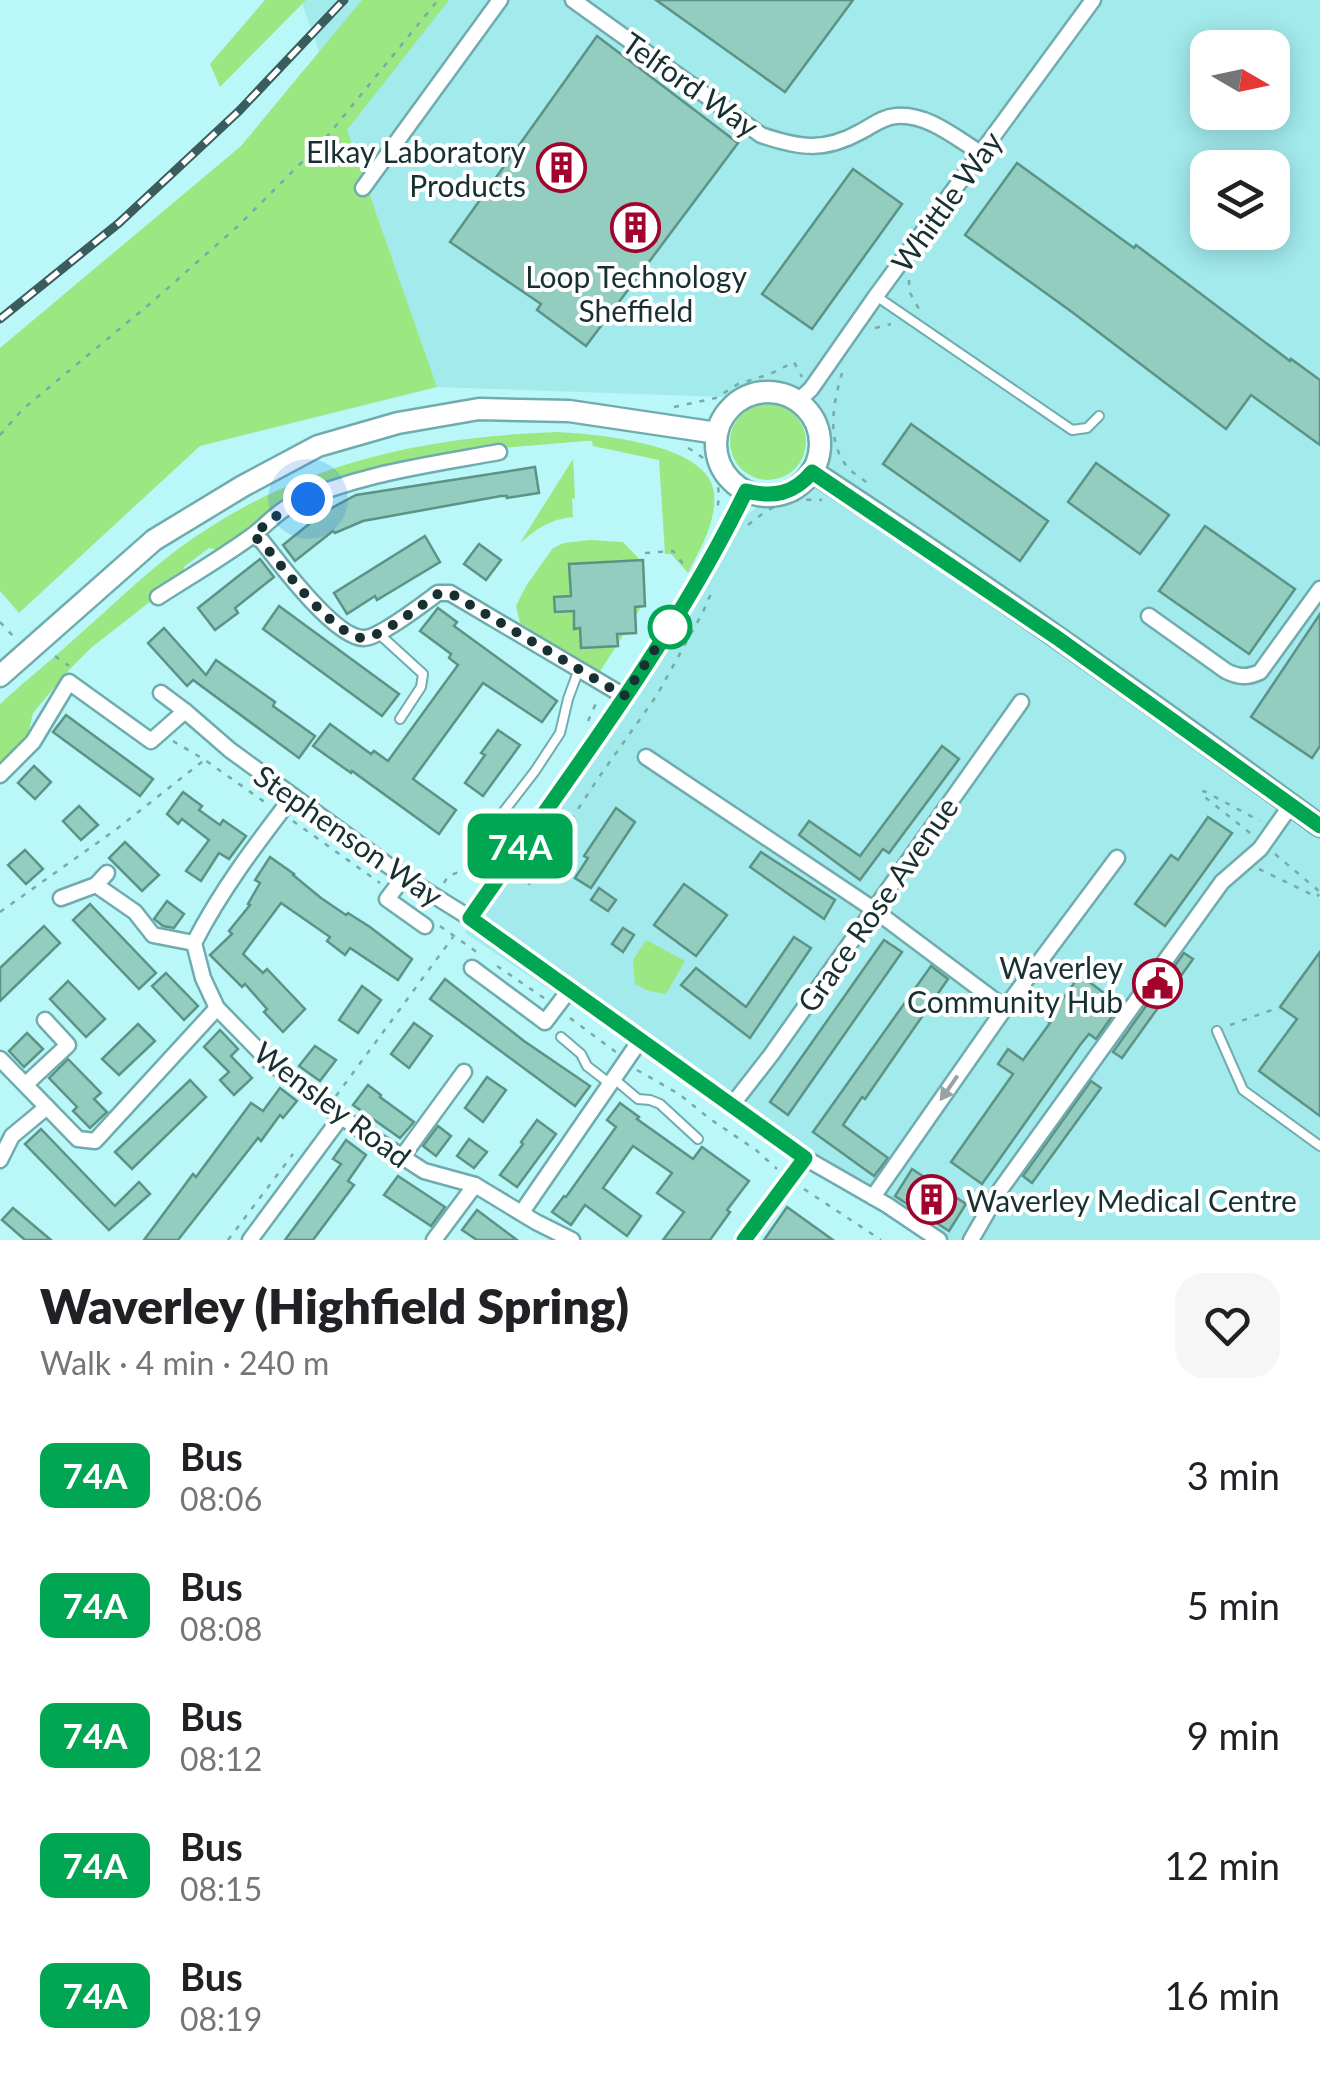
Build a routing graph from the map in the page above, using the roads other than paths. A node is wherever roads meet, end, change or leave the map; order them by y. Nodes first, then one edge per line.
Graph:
1 (500, 0) edge
2 (572, 0) edge
3 (1093, 0) edge
4 (982, 154) junction
5 (363, 188) dead end
6 (876, 296) junction
7 (804, 395) junction
8 (1099, 416) dead end
9 (718, 433) junction
10 (499, 452) dead end
11 (812, 472) junction
12 (746, 491) junction
13 (253, 536) junction
14 (1320, 589) edge
15 (158, 597) dead end
16 (1149, 616) dead end
17 (378, 633) junction
18 (579, 669) junction
19 (0, 676) edge
20 (161, 693) dead end
21 (624, 696) junction
22 (1021, 702) dead end
23 (185, 711) junction
24 (400, 719) dead end
25 (646, 758) dead end
26 (0, 776) edge
27 (292, 796) junction
28 (1291, 804) junction
29 (1320, 826) edge
30 (484, 838) dead end
31 (1117, 858) dead end
32 (107, 873) dead end
33 (404, 877) junction
34 (96, 886) junction
35 (60, 898) dead end
36 (873, 909) junction
37 (470, 918) junction
38 (425, 926) dead end
39 (194, 943) junction
40 (472, 968) dead end
41 (570, 989) junction
42 (216, 1008) junction
43 (1005, 1008) junction
44 (46, 1020) dead end
45 (1217, 1030) dead end
46 (560, 1037) dead end
47 (641, 1039) junction
48 (0, 1059) edge
49 (464, 1072) dead end
50 (611, 1080) junction
51 (26, 1084) junction
52 (48, 1106) junction
53 (732, 1106) junction
54 (335, 1112) junction
55 (698, 1140) dead end
56 (1320, 1146) edge
57 (402, 1157) junction
58 (805, 1158) junction
59 (0, 1160) edge
60 (476, 1185) junction
61 (873, 1196) junction
62 (522, 1212) junction
63 (931, 1237) edge
64 (250, 1240) edge
65 (434, 1240) edge
66 (572, 1240) edge
67 (744, 1240) edge
68 (971, 1240) edge

1 - 5 street
2 - 4 street, Telford Way
3 - 4 street, Whittle Way
4 - 6 street, Whittle Way
6 - 7 street, Whittle Way
6 - 8 lane
7 - 9 main road
7 - 11 main road
9 - 12 main road
9 - 19 main road
10 - 13 street
11 - 12 main road
11 - 28 main road
12 - 21 street
13 - 15 street
13 - 17 street
14 - 16 street
17 - 18 street
17 - 24 lane
18 - 21 street
18 - 30 lane
20 - 23 street, Stephenson Way
21 - 37 street
22 - 36 street, Grace Rose Avenue
23 - 26 street
23 - 27 street, Stephenson Way
25 - 36 street
27 - 33 street, Stephenson Way
27 - 39 street
28 - 29 main road
28 - 68 street
31 - 43 street
32 - 34 street
33 - 37 street, Stephenson Way
33 - 38 street
34 - 35 street
34 - 39 street
36 - 43 street
36 - 53 street, Grace Rose Avenue
37 - 41 street, Stephenson Way
39 - 42 street, Wensley Road
40 - 41 street
41 - 47 street, Stephenson Way
42 - 52 street
42 - 54 street, Wensley Road
43 -> 61 street
44 - 51 street
45 - 56 lane
46 - 50 lane
47 - 50 street
47 - 53 street, Stephenson Way
48 - 51 street
49 - 57 street
50 - 55 lane
50 - 62 street
51 - 52 street
52 - 59 street
53 - 58 street, Stephenson Way
54 - 57 street, Wensley Road
54 - 64 street
57 - 60 street, Wensley Road
58 - 61 street, Stephenson Way
58 - 67 street
60 - 62 street, Wensley Road
60 - 65 street
61 - 63 street, Stephenson Way
62 - 66 street, Wensley Road

